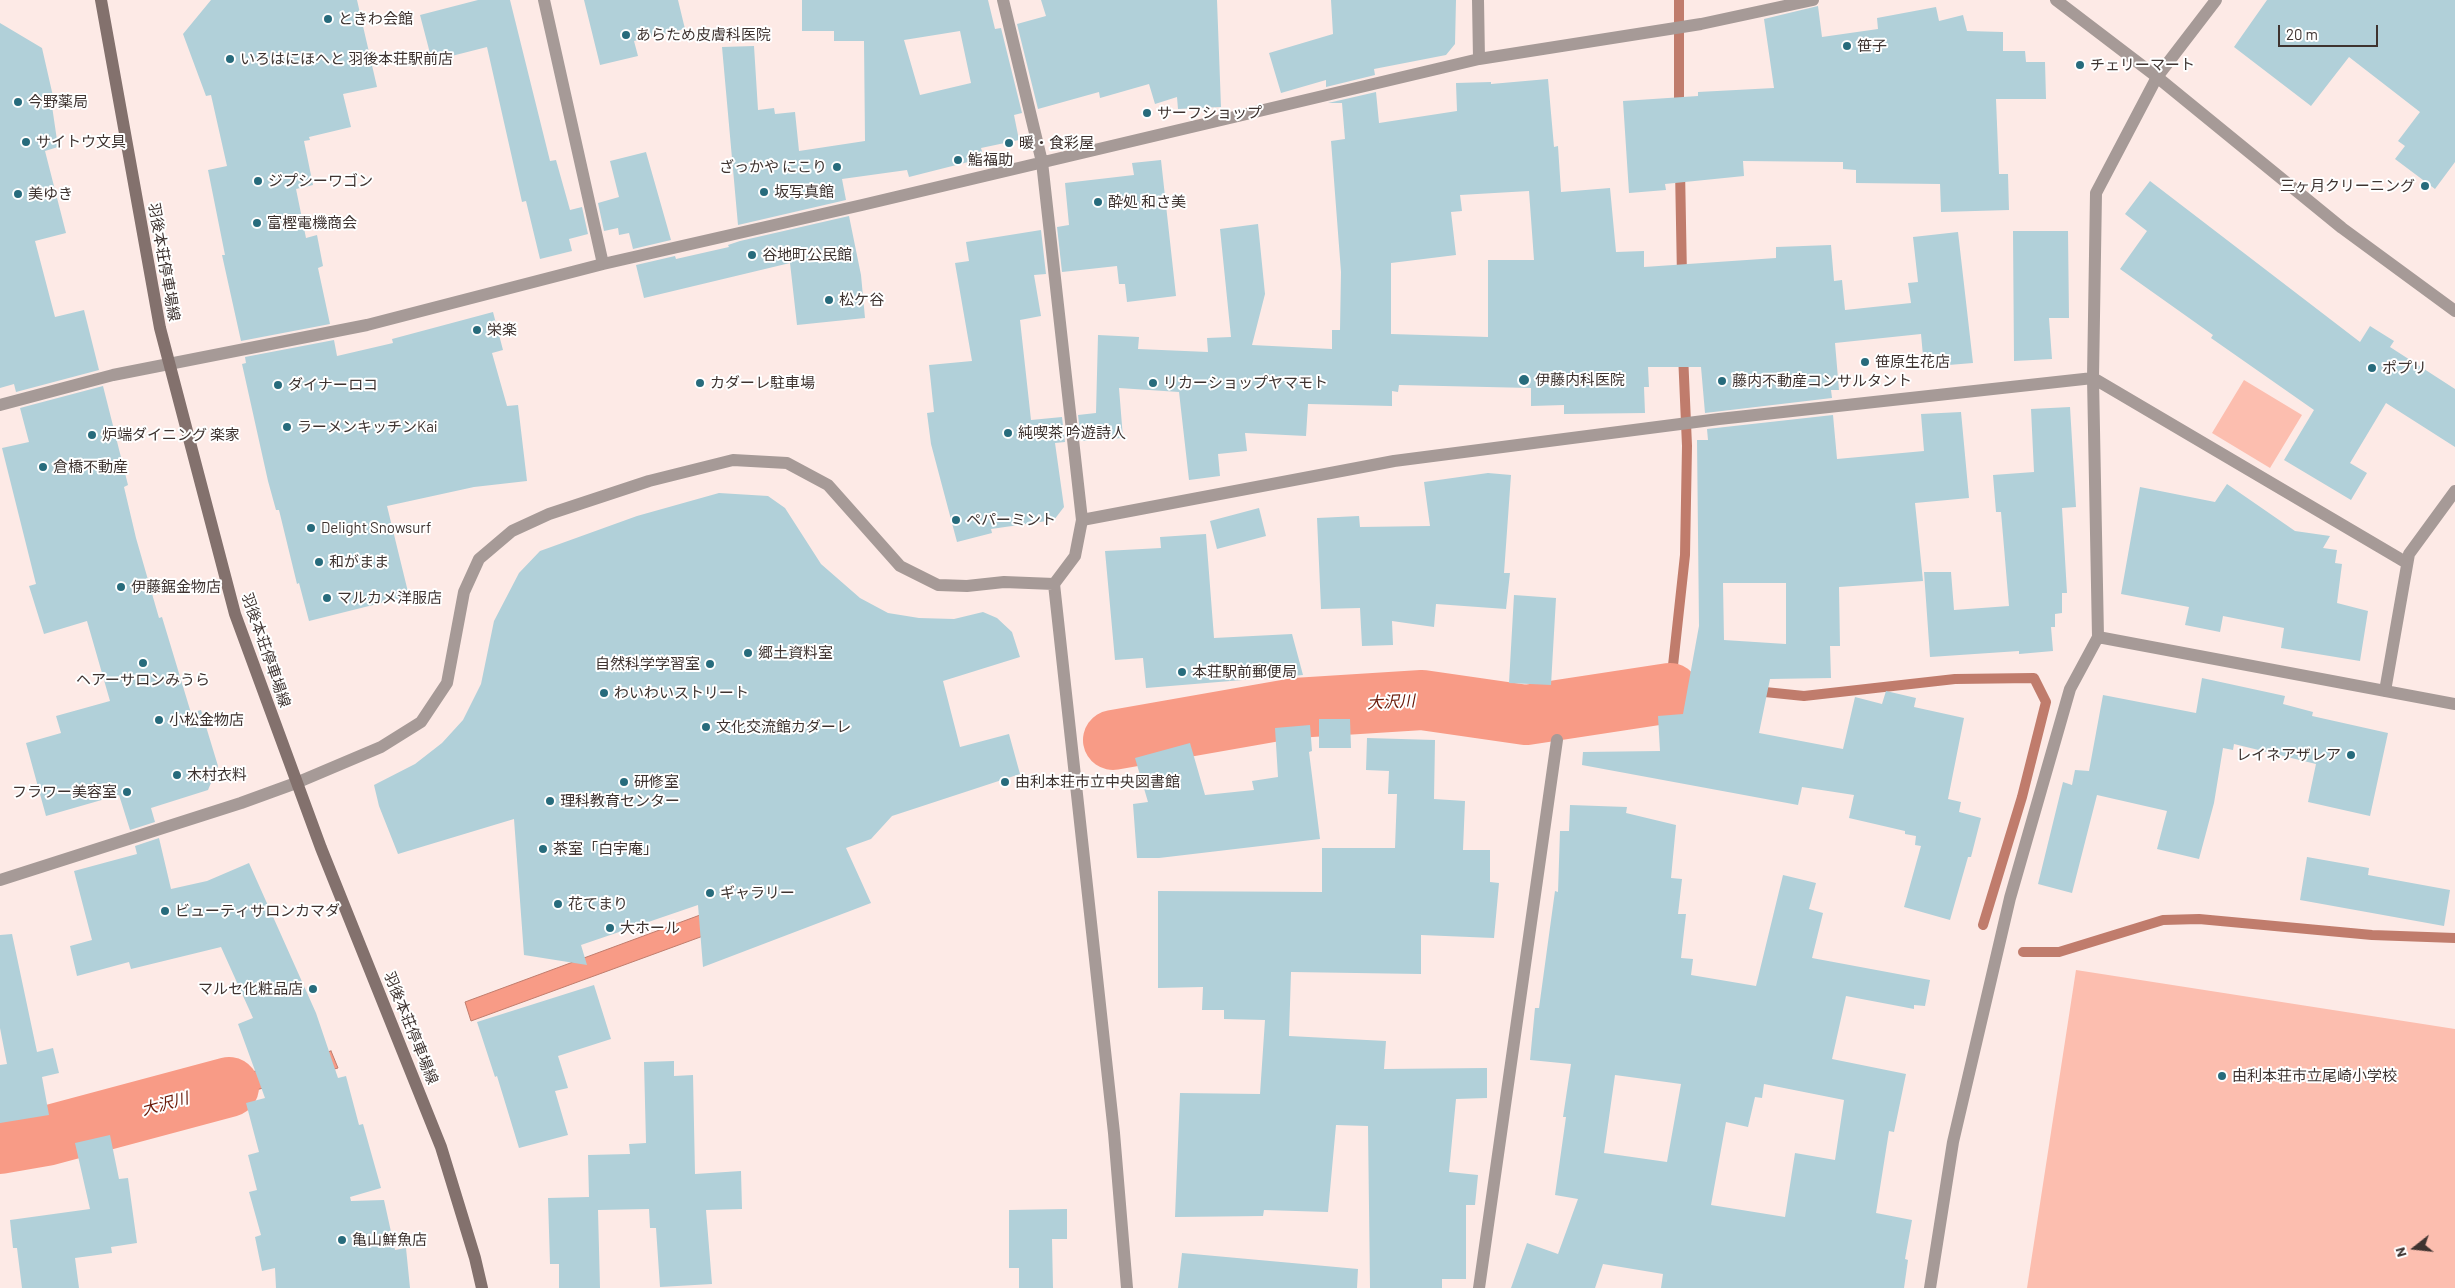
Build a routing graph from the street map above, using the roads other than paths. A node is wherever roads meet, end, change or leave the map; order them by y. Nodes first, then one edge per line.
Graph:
1 (101, 0) edge
2 (544, 0) edge
3 (1003, 0) edge
4 (1478, 0) edge
5 (1813, 0) edge
6 (2056, 0) edge
7 (2216, 0) edge
8 (1479, 59) junction
9 (2157, 77) junction
10 (1042, 162) junction
11 (603, 264) junction
12 (2455, 311) edge
13 (167, 364) junction
14 (2093, 378) junction
15 (0, 405) edge
16 (2455, 491) edge
17 (1082, 520) junction
18 (2407, 562) junction
19 (1054, 584) junction
20 (2098, 637) junction
21 (2385, 691) junction
22 (2455, 704) edge
23 (1557, 740) dead end
24 (296, 783) junction
25 (0, 880) edge
26 (482, 1288) edge
27 (1126, 1288) edge
28 (1479, 1288) edge
29 (1930, 1288) edge

1 - 13 main road, 羽後本荘停車場線
2 - 11 street
3 - 10 street
4 - 8 street
5 - 8 street
6 - 9 street
7 - 9 street
8 - 10 street
9 - 12 street
9 - 14 street
10 - 11 street
10 - 17 street
11 - 13 street
13 - 15 street
13 - 24 main road, 羽後本荘停車場線
14 - 17 street
14 - 18 street
14 - 20 street
16 - 18 street
17 - 19 street
18 - 21 street
19 - 24 street
19 - 27 street
20 - 21 street
20 - 29 street
21 - 22 street
23 - 28 street
24 - 25 street
24 - 26 main road, 羽後本荘停車場線

